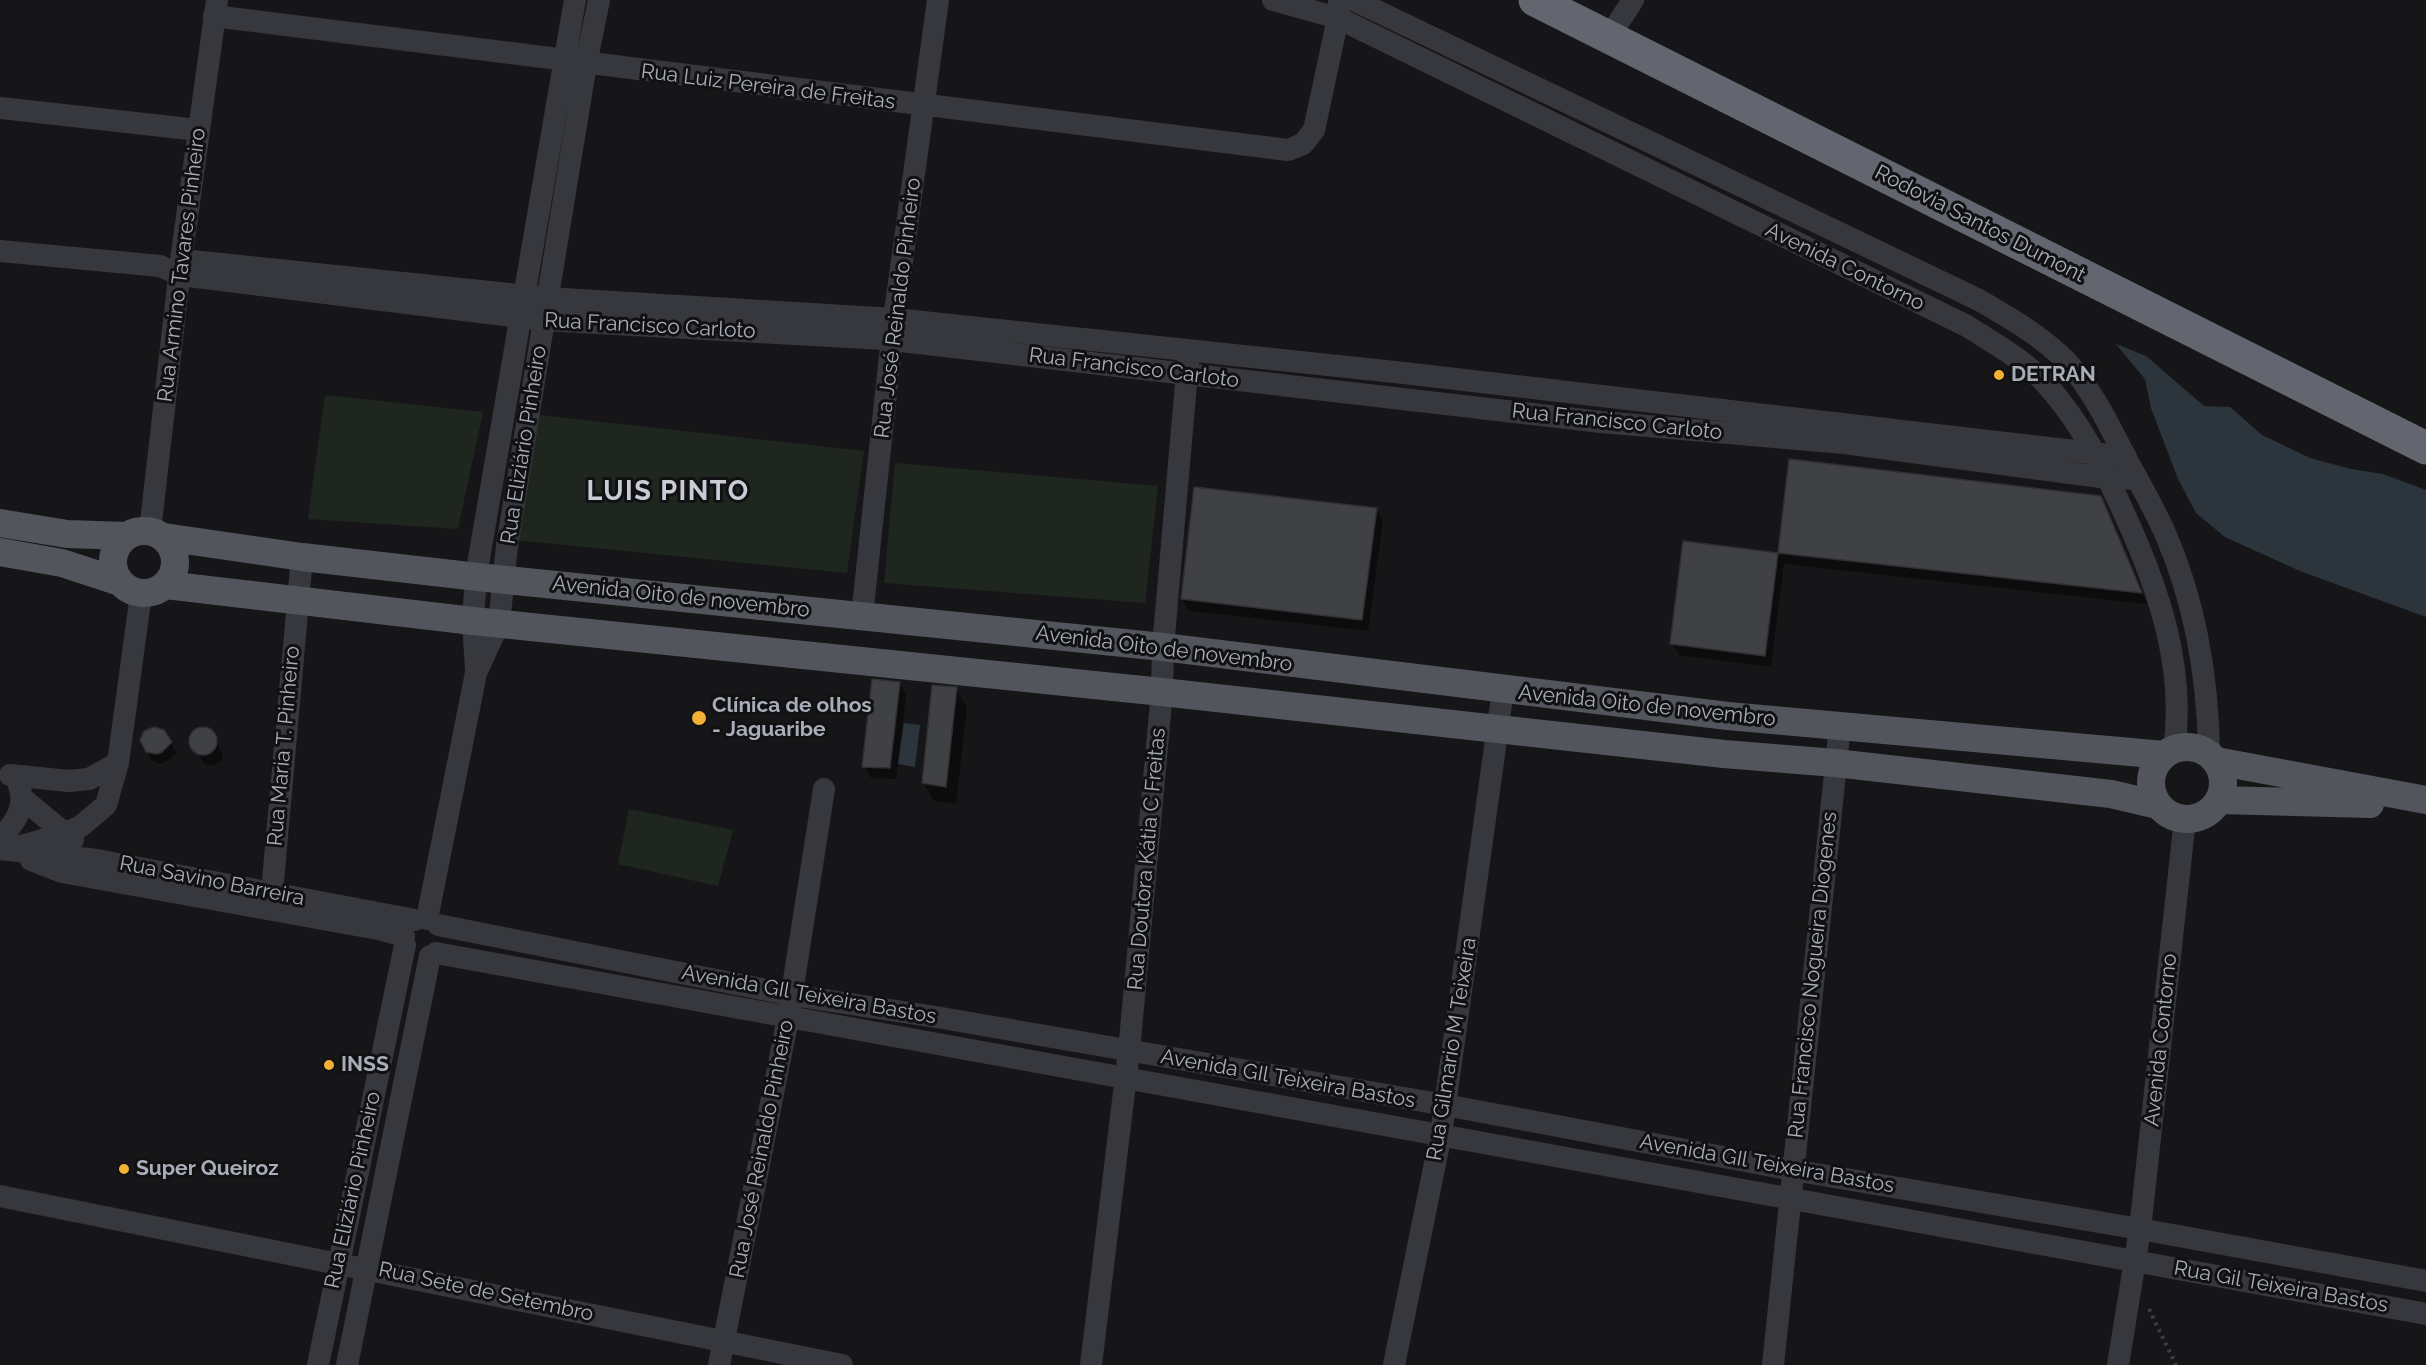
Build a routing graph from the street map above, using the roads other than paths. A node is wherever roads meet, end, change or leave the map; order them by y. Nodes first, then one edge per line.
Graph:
1 (575, 0) edge
2 (599, 0) edge
3 (939, 0) edge
4 (1273, 0) edge
5 (1354, 0) edge
6 (1535, 0) edge
7 (1633, 0) edge
8 (215, 8) edge
9 (1338, 9) edge
10 (1609, 37) junction
11 (563, 61) junction
12 (586, 64) junction
13 (924, 106) junction
14 (0, 108) edge
15 (198, 130) junction
16 (0, 251) edge
17 (174, 267) junction
18 (1979, 300) junction
19 (535, 308) junction
20 (1966, 326) junction
21 (893, 329) junction
22 (1047, 335) junction
23 (1189, 351) junction
24 (1045, 358) junction
25 (1188, 374) junction
26 (1531, 388) junction
27 (1528, 414) junction
28 (1702, 419) junction
29 (2426, 448) edge
30 (2097, 454) junction
31 (2126, 457) junction
32 (2108, 478) junction
33 (2137, 479) junction
34 (0, 523) edge
35 (147, 535) junction
36 (0, 552) edge
37 (302, 557) junction
38 (489, 578) junction
39 (142, 587) junction
40 (297, 599) junction
41 (862, 616) junction
42 (900, 619) junction
43 (486, 622) junction
44 (1163, 647) junction
45 (897, 664) junction
46 (1372, 673) junction
47 (1503, 690) junction
48 (1162, 692) junction
49 (1369, 716) junction
50 (1728, 716) junction
51 (1840, 726) junction
52 (1498, 730) junction
53 (2169, 752) junction
54 (1724, 754) junction
55 (2212, 758) junction
56 (118, 762) junction
57 (1835, 764) junction
58 (5, 772) edge
59 (824, 789) dead end
60 (22, 798) junction
61 (2220, 800) junction
62 (2426, 800) edge
63 (2158, 805) junction
64 (2426, 805) edge
65 (2185, 819) junction
66 (64, 834) junction
67 (2, 846) edge
68 (97, 860) junction
69 (272, 892) junction
70 (418, 929) junction
71 (433, 954) junction
72 (792, 995) junction
73 (936, 1017) junction
74 (788, 1018) junction
75 (931, 1041) junction
76 (1129, 1052) junction
77 (1125, 1078) junction
78 (1445, 1105) junction
79 (1441, 1134) junction
80 (1793, 1170) junction
81 (0, 1196) edge
82 (1790, 1197) junction
83 (2140, 1228) junction
84 (338, 1263) junction
85 (2134, 1267) junction
86 (366, 1268) junction
87 (2426, 1281) edge
88 (2426, 1314) edge
89 (724, 1341) junction
90 (318, 1365) edge
91 (347, 1365) edge
92 (719, 1365) edge
93 (842, 1365) edge
94 (1091, 1365) edge
95 (1394, 1365) edge
96 (1773, 1365) edge
97 (2118, 1365) edge

1 - 11 street, Rua Eliziário Pinheiro
2 - 12 street, Rua Eliziário Pinheiro
3 - 13 street, Rua José Reinaldo Pinheiro
4 - 9 street, Avenida Contorno
5 - 18 street, Avenida Contorno
6 - 10 highway, Rodovia Santos Dumont
7 - 10 street
8 - 11 street, Rua Luiz Pereira de Freitas
8 - 15 street, Rua Armino Tavares Pinheiro
9 - 13 street, Rua Luiz Pereira de Freitas
9 - 20 street, Avenida Contorno
10 - 29 highway, Rodovia Santos Dumont
11 - 12 street, Rua Luiz Pereira de Freitas
11 - 19 street, Rua Eliziário Pinheiro
12 - 13 street, Rua Luiz Pereira de Freitas
12 - 19 street, Rua Eliziário Pinheiro
13 - 21 street, Rua José Reinaldo Pinheiro
14 - 15 street
15 - 17 street, Rua Armino Tavares Pinheiro
16 - 17 street, Rua Francisco Carloto
17 - 19 street, Rua Francisco Carloto
17 - 35 street, Rua Armino Tavares Pinheiro
18 - 20 street
18 - 31 street, Avenida Contorno
19 - 21 street, Rua Francisco Carloto
19 - 38 street, Rua Eliziário Pinheiro
20 - 30 street, Avenida Contorno
21 - 22 street, Rua Francisco Carloto
21 - 24 street, Rua Francisco Carloto
21 - 41 street, Rua José Reinaldo Pinheiro
22 - 23 street, Rua Francisco Carloto
22 - 24 street
23 - 25 street, Rua Doutora Kátia C Freitas
23 - 26 street, Rua Francisco Carloto
24 - 25 street, Rua Francisco Carloto
25 - 27 street, Rua Francisco Carloto
25 - 44 street, Rua Doutora Kátia C Freitas
26 - 27 street
26 - 28 street, Rua Francisco Carloto
27 - 28 street, Rua Francisco Carloto
28 - 30 street, Rua Francisco Carloto
28 - 32 street, Rua Francisco Carloto
30 - 31 street, Rua Francisco Carloto
30 - 32 street, Avenida Contorno
31 - 33 street, Avenida Contorno
32 - 33 street, Rua Francisco Carloto
32 - 53 street, Avenida Contorno
33 - 55 street, Avenida Contorno
34 - 35 main road, Avenida Oito de novembro
35 - 37 main road, Avenida Oito de novembro
35 - 39 main road
35 - 39 main road
36 - 39 main road, Avenida Oito de novembro
37 - 38 main road, Avenida Oito de novembro
37 - 40 street, Rua Maria T. Pinheiro
38 - 41 main road, Avenida Oito de novembro
38 - 43 street, Rua Eliziário Pinheiro
39 - 40 main road, Avenida Oito de novembro
39 - 56 street
40 - 43 main road, Avenida Oito de novembro
40 - 69 street, Rua Maria T. Pinheiro
41 - 42 main road, Avenida Oito de novembro
42 - 44 main road, Avenida Oito de novembro
42 - 45 main road
43 - 45 main road, Avenida Oito de novembro
43 - 70 street, Rua Eliziário Pinheiro
44 - 46 main road, Avenida Oito de novembro
44 - 48 street, Rua Doutora Kátia C Freitas
45 - 48 main road, Avenida Oito de novembro
46 - 47 main road, Avenida Oito de novembro
46 - 49 main road
47 - 50 main road, Avenida Oito de novembro
47 - 52 street, Rua Gilmario M Teixeira
48 - 49 main road, Avenida Oito de novembro
48 - 76 street, Rua Doutora Kátia C Freitas
49 - 52 main road, Avenida Oito de novembro
50 - 51 main road, Avenida Oito de novembro
50 - 54 main road
51 - 53 main road, Avenida Oito de novembro
51 - 57 street, Rua Francisco Nogueira Diogenes
52 - 54 main road, Avenida Oito de novembro
52 - 78 street, Rua Gilmario M Teixeira
53 - 55 main road
53 - 63 main road
54 - 57 main road, Avenida Oito de novembro
55 - 61 main road
55 - 62 main road
56 - 58 street
56 - 66 street
57 - 63 main road, Avenida Oito de novembro
57 - 80 street, Rua Francisco Nogueira Diogenes
58 - 60 street
59 - 72 street, Rua José Reinaldo Pinheiro
60 - 66 street
60 - 67 street
61 - 64 main road
61 - 65 main road
63 - 65 main road
65 - 83 street, Avenida Contorno
66 - 67 street
66 - 68 street
67 - 68 street, Rua Savino Barreira
67 - 70 street, Rua Savino Barreira
68 - 69 street, Rua Savino Barreira
69 - 70 street, Rua Savino Barreira
70 - 71 street, Rua Eliziário Pinheiro
70 - 71 street, Avenida GIl Teixeira Bastos
70 - 72 street, Avenida GIl Teixeira Bastos
70 - 84 street, Rua Eliziário Pinheiro
71 - 74 street, Avenida GIl Teixeira Bastos
71 - 86 street, Rua Eliziário Pinheiro
72 - 73 street, Avenida GIl Teixeira Bastos
72 - 74 street, Rua José Reinaldo Pinheiro
73 - 75 street
73 - 76 street, Avenida GIl Teixeira Bastos
74 - 75 street, Avenida GIl Teixeira Bastos
74 - 89 street, Rua José Reinaldo Pinheiro
75 - 77 street, Avenida GIl Teixeira Bastos
76 - 77 street, Rua Doutora Kátia C Freitas
76 - 78 street, Avenida GIl Teixeira Bastos
77 - 79 street, Avenida GIl Teixeira Bastos
77 - 94 street, Rua Doutora Kátia C Freitas
78 - 79 street, Rua Gilmario M Teixeira
78 - 80 street, Avenida GIl Teixeira Bastos
79 - 82 street, Avenida GIl Teixeira Bastos
79 - 95 street, Rua Gilmario M Teixeira
80 - 82 street, Rua Francisco Nogueira Diogenes
80 - 83 street, Avenida GIl Teixeira Bastos
81 - 84 street, Rua Sete de Setembro
82 - 85 street, Avenida GIl Teixeira Bastos
82 - 96 street, Rua Francisco Nogueira Diogenes
83 - 85 street, Avenida Contorno
83 - 87 street, Rua Gil Teixeira Bastos
84 - 86 street, Rua Sete de Setembro
84 - 90 street, Rua Eliziário Pinheiro
85 - 88 street, Rua Gil Teixeira Bastos
85 - 97 street, Avenida Contorno
86 - 89 street, Rua Sete de Setembro
86 - 91 street, Rua Eliziário Pinheiro
89 - 92 street, Rua José Reinaldo Pinheiro
89 - 93 street, Rua Sete de Setembro

